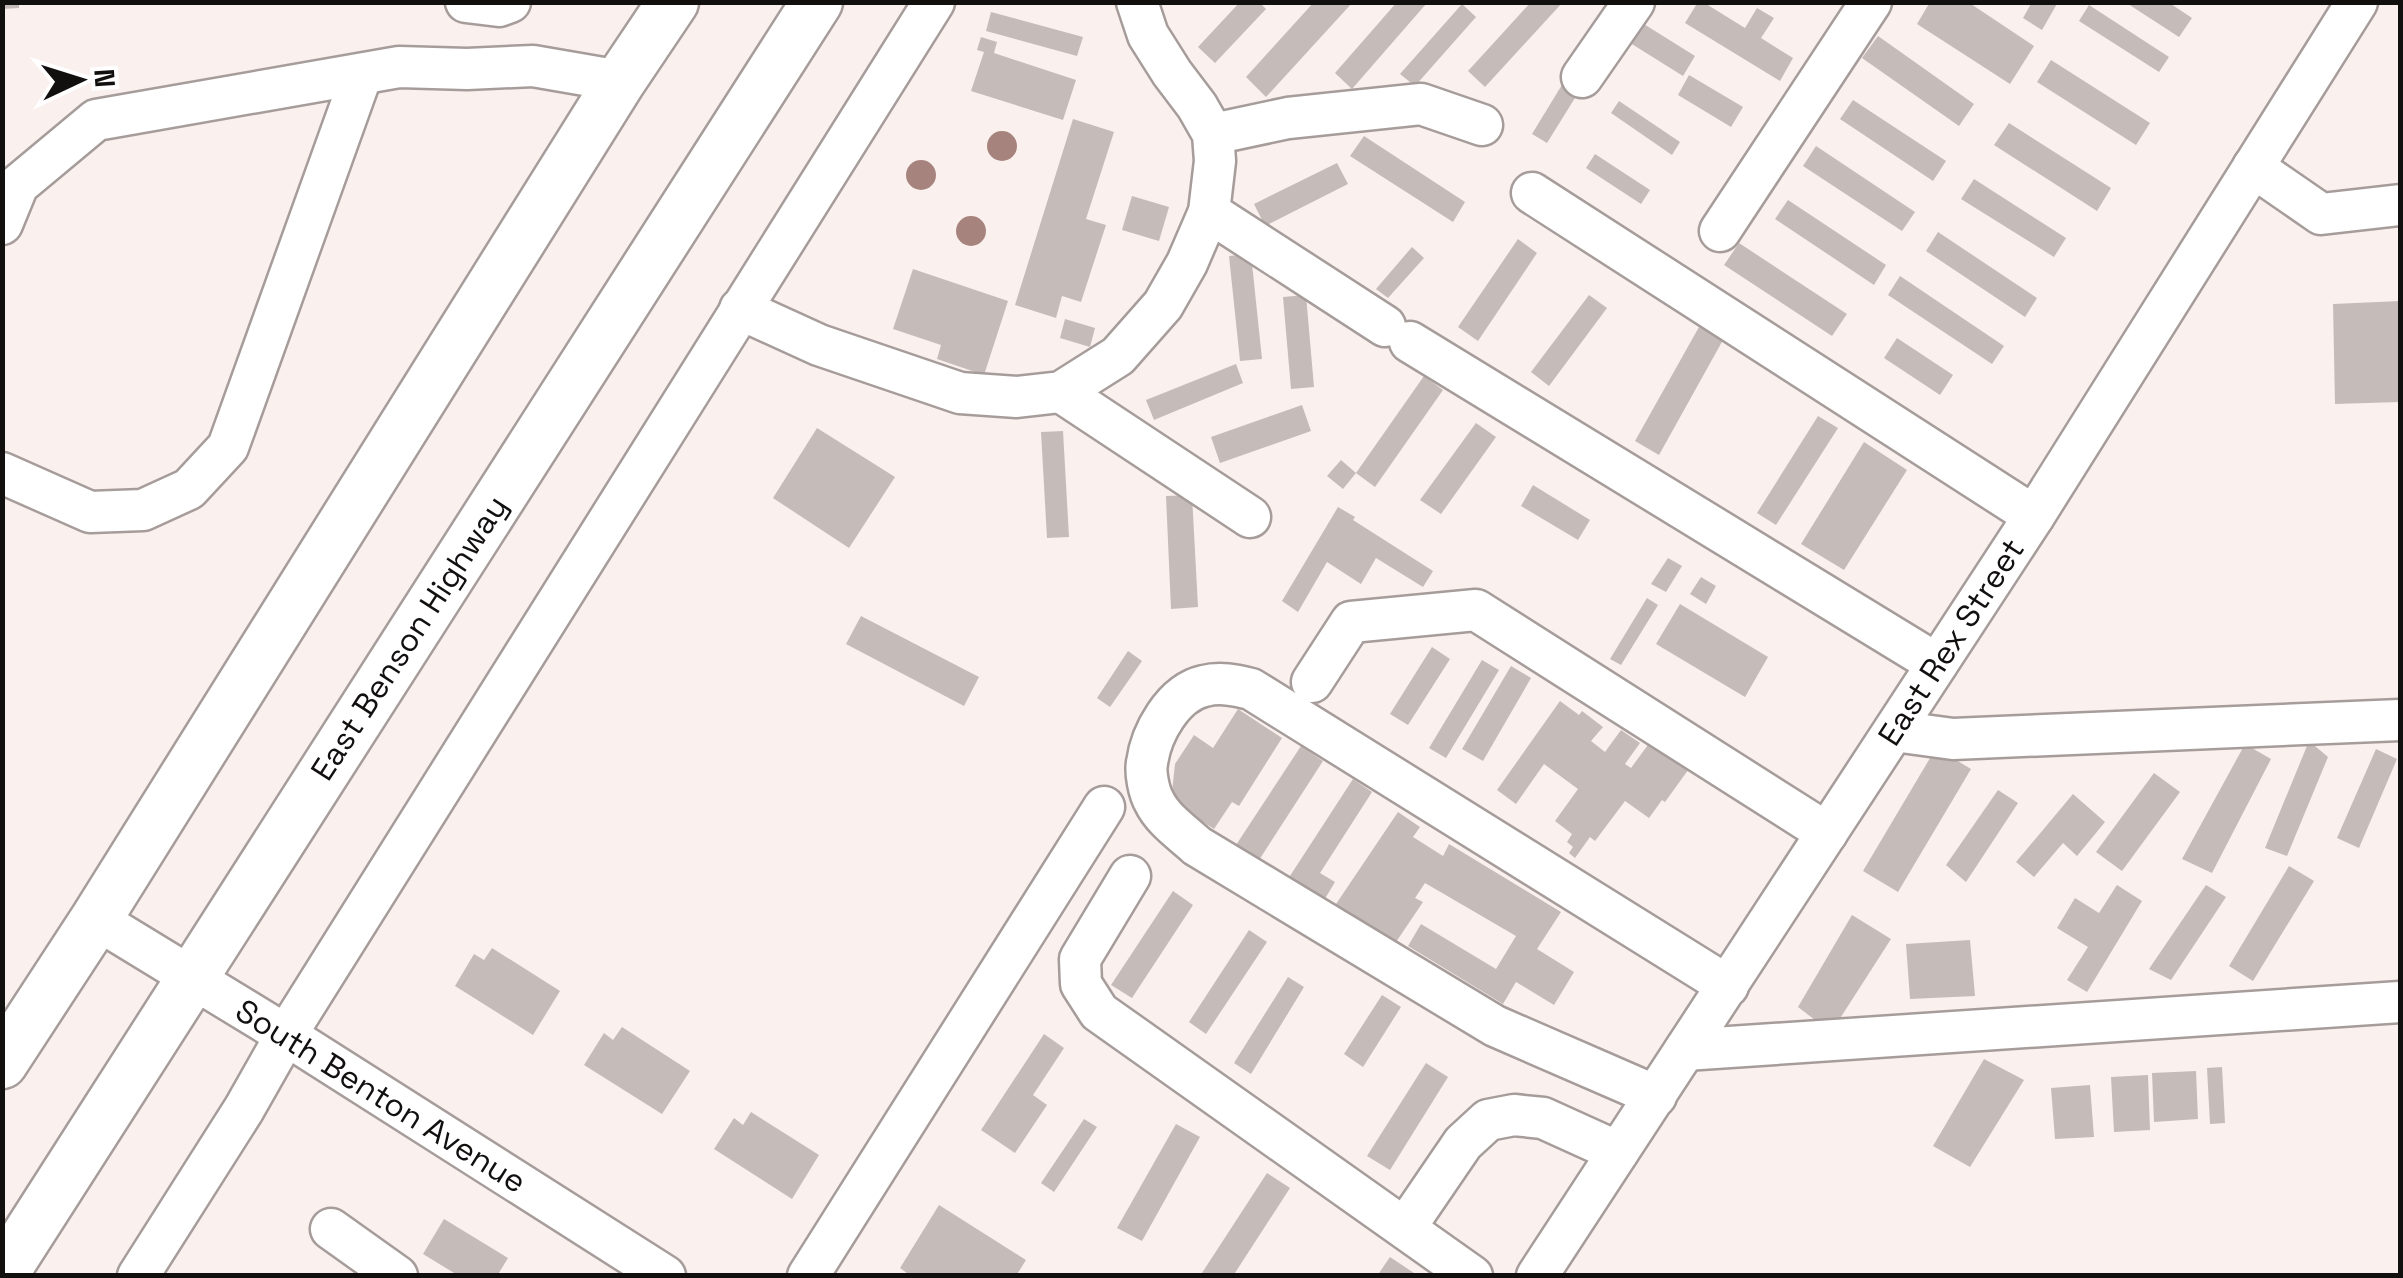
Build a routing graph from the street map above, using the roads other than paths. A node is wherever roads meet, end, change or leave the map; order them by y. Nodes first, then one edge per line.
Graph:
1 (466, 2) edge
2 (510, 2) edge
3 (673, 2) edge
4 (817, 2) edge
5 (934, 2) edge
6 (1137, 2) edge
7 (1634, 2) edge
8 (1872, 2) edge
9 (2357, 2) edge
10 (362, 74) junction
11 (1582, 78) dead end
12 (620, 81) junction
13 (1482, 125) dead end
14 (1213, 134) junction
15 (2253, 167) junction
16 (1532, 193) dead end
17 (2400, 205) edge
18 (1209, 212) junction
19 (2, 224) edge
20 (1720, 231) dead end
21 (740, 309) junction
22 (1062, 392) junction
23 (2, 473) edge
24 (2034, 516) junction
25 (1250, 517) dead end
26 (1937, 664) junction
27 (1312, 682) dead end
28 (2400, 720) edge
29 (1894, 731) junction
30 (1104, 807) dead end
31 (1827, 833) junction
32 (1130, 876) dead end
33 (96, 918) junction
34 (192, 977) junction
35 (1728, 986) junction
36 (2400, 1002) edge
37 (286, 1035) junction
38 (1685, 1050) junction
39 (3, 1063) edge
40 (1656, 1096) junction
41 (1618, 1152) junction
42 (1405, 1228) junction
43 (331, 1229) dead end
44 (2, 1275) edge
45 (138, 1276) edge
46 (397, 1276) edge
47 (665, 1276) edge
48 (808, 1276) edge
49 (1472, 1276) edge
50 (1537, 1276) edge

1 - 2 street
3 - 12 main road
4 - 34 main road, East Benson Highway
5 - 21 street
6 - 14 street
7 - 11 street
8 - 20 street
9 - 15 street, East Rex Street
10 - 12 street
10 - 19 street
10 - 23 street
12 - 33 main road
13 - 14 street
14 - 18 street
15 - 17 street
15 - 24 street, East Rex Street
16 - 24 street
18 - 22 street
18 - 26 street
21 - 22 street
21 - 37 street
22 - 25 street
24 - 26 street, East Rex Street
26 - 29 street, East Rex Street
27 - 31 street
28 - 29 street
29 - 31 street, East Rex Street
30 - 48 street
31 - 35 street, East Rex Street
32 - 42 street
33 - 34 street, South Benton Avenue
33 - 39 main road
34 - 37 street, South Benton Avenue
34 - 44 main road, East Benson Highway
35 - 38 street, East Rex Street
35 - 40 street
36 - 38 street
37 - 45 street
37 - 47 street, South Benton Avenue
38 - 40 street, East Rex Street
40 - 41 street, East Rex Street
41 - 42 street
41 - 50 street, East Rex Street
42 - 49 street
43 - 46 street

